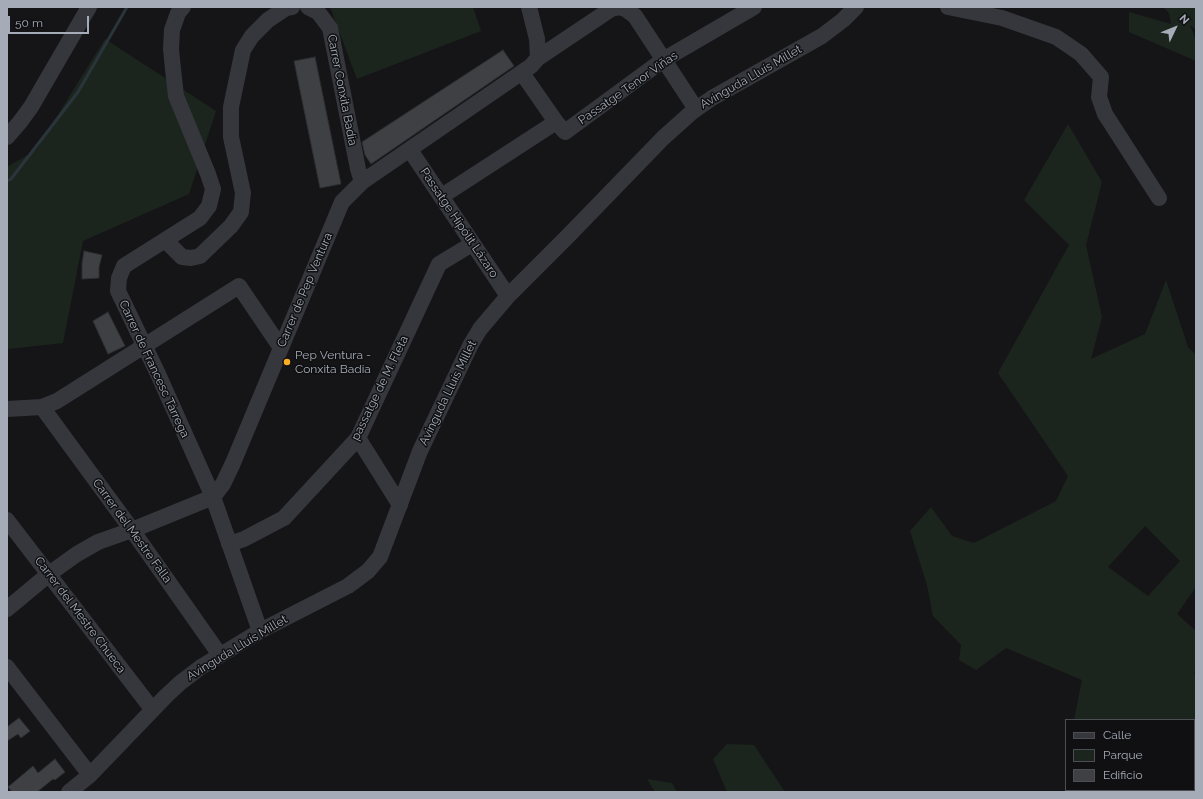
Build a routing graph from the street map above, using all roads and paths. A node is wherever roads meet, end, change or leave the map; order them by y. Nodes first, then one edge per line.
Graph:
1 (89, 7) edge
2 (183, 7) edge
3 (292, 7) edge
4 (308, 7) edge
5 (529, 7) edge
6 (754, 7) edge
7 (856, 7) edge
8 (948, 7) edge
9 (538, 58) junction
10 (663, 60) junction
11 (522, 73) junction
12 (696, 109) junction
13 (556, 122) junction
14 (7, 137) edge
15 (410, 150) junction
16 (362, 182) junction
17 (442, 196) junction
18 (1159, 198) dead end
19 (165, 240) junction
20 (472, 244) junction
21 (508, 296) junction
22 (144, 345) junction
23 (281, 348) junction
24 (42, 408) junction
25 (7, 409) edge
26 (358, 438) junction
27 (213, 497) junction
28 (400, 505) junction
29 (7, 520) edge
30 (132, 530) junction
31 (229, 544) junction
32 (49, 574) junction
33 (7, 609) edge
34 (260, 631) junction
35 (220, 655) junction
36 (7, 668) edge
37 (152, 710) junction
38 (90, 775) junction
39 (69, 792) edge

1 - 14 street
2 - 19 street, Carrer de Francesc Tàrrega
3 - 19 street
4 - 16 street, Carrer Conxita Badia
5 - 9 street
6 - 10 street, Passatge Tenor Viñas
7 - 12 street, Avinguda Lluís Millet
8 - 18 street
9 - 10 street, Carrer de Pep Ventura
9 - 11 street, Carrer de Pep Ventura
10 - 12 street, Carrer de Pep Ventura
10 - 13 street, Passatge Tenor Viñas
11 - 13 street
11 - 15 street, Carrer de Pep Ventura
12 - 21 street, Avinguda Lluís Millet
13 - 17 street
15 - 16 street, Carrer de Pep Ventura
15 - 17 street, Passatge Hipólit Lázaro
16 - 23 street, Carrer de Pep Ventura
17 - 20 street, Passatge Hipólit Lázaro
19 - 22 street, Carrer de Francesc Tàrrega
20 - 21 street, Passatge Hipólit Lázaro
20 - 26 street, passatge de M. Fleta
21 - 28 street, Avinguda Lluís Millet
22 - 23 street
22 - 24 street
22 - 27 street, Carrer de Francesc Tàrrega
23 - 27 street, Carrer de Pep Ventura
24 - 25 street
24 - 30 street, Carrer del Mestre Falla
26 - 28 street
26 - 31 street, passatge de M. Fleta
27 - 30 street
27 - 31 street, Carrer de Francesc Tàrrega
28 - 34 street, Avinguda Lluís Millet
29 - 32 street, Carrer del Mestre Chueca
30 - 32 street
30 - 35 street, Carrer del Mestre Falla
31 - 34 street, Carrer de Francesc Tàrrega
32 - 33 street
32 - 37 street, Carrer del Mestre Chueca
34 - 35 street, Avinguda Lluís Millet
35 - 37 street, Avinguda Lluís Millet
36 - 38 street
37 - 38 street, Avinguda Lluís Millet
38 - 39 street, Avinguda Lluís Millet

